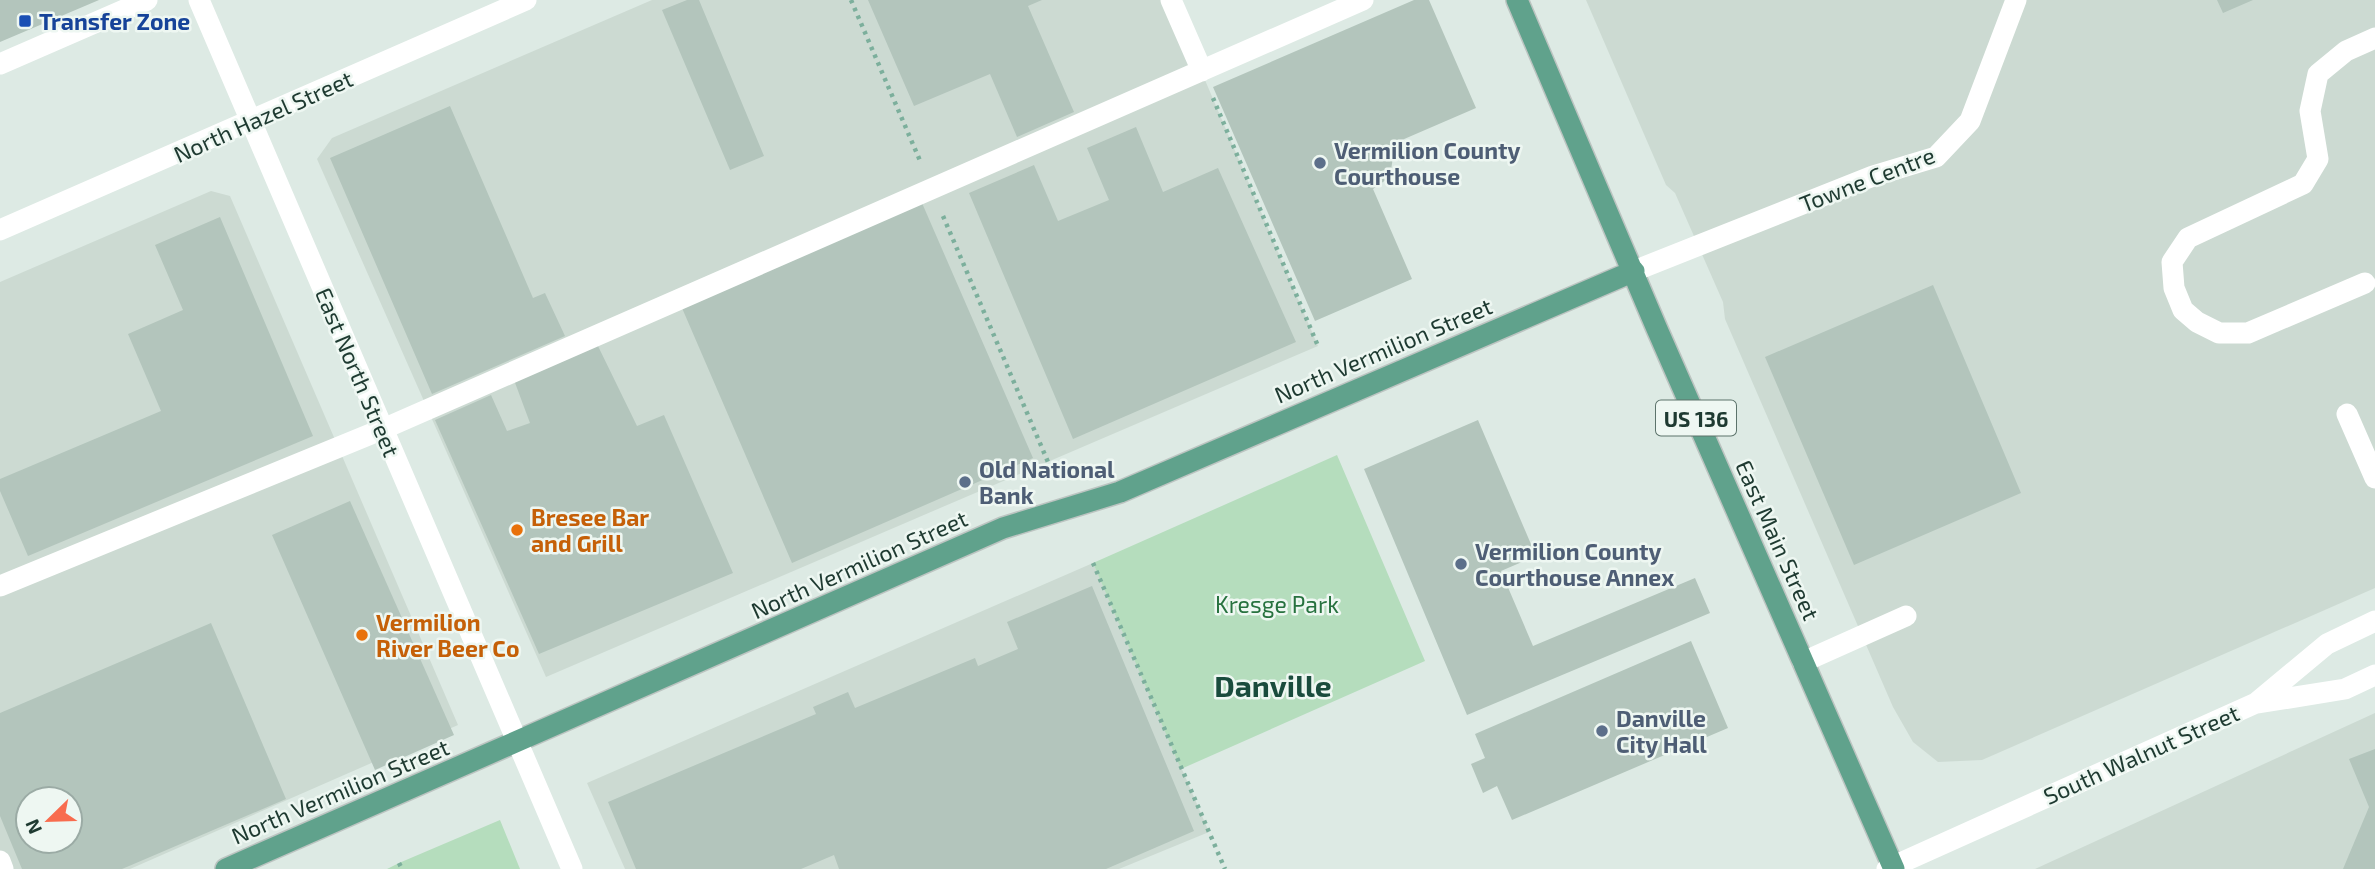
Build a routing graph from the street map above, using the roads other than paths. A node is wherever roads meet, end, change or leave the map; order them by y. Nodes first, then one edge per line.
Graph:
1 (147, 0) edge
2 (199, 0) edge
3 (526, 0) edge
4 (1171, 0) edge
5 (1363, 0) edge
6 (1517, 0) edge
7 (2016, 0) edge
8 (2375, 38) edge
9 (0, 64) edge
10 (1202, 71) junction
11 (250, 121) junction
12 (0, 230) edge
13 (1634, 271) junction
14 (2365, 283) dead end
15 (2347, 414) dead end
16 (383, 429) junction
17 (2367, 439) edge
18 (2375, 478) edge
19 (0, 586) edge
20 (1906, 616) dead end
21 (2375, 621) edge
22 (1803, 662) junction
23 (2375, 675) edge
24 (2256, 703) junction
25 (520, 743) junction
26 (0, 861) edge
27 (1891, 868) edge
28 (4, 869) edge
29 (226, 869) edge
30 (572, 869) edge

1 - 9 street
2 - 11 street, East North Street
3 - 11 street, North Hazel Street
4 - 10 street
5 - 10 street
6 - 13 main road, East Main Street / US 136
7 - 13 street, Towne Centre
8 - 14 street
10 - 16 street
11 - 12 street, North Hazel Street
11 - 16 street, East North Street
13 - 22 main road, East Main Street / US 136
13 - 25 main road, North Vermilion Street
15 - 17 street
16 - 19 street
16 - 25 street, East North Street
17 - 18 street
20 - 22 street
21 - 24 street, South Walnut Street
22 - 27 main road, East Main Street / US 136
23 - 24 street
24 - 27 street, South Walnut Street
25 - 29 main road, North Vermilion Street
25 - 30 street, East North Street
26 - 28 street

